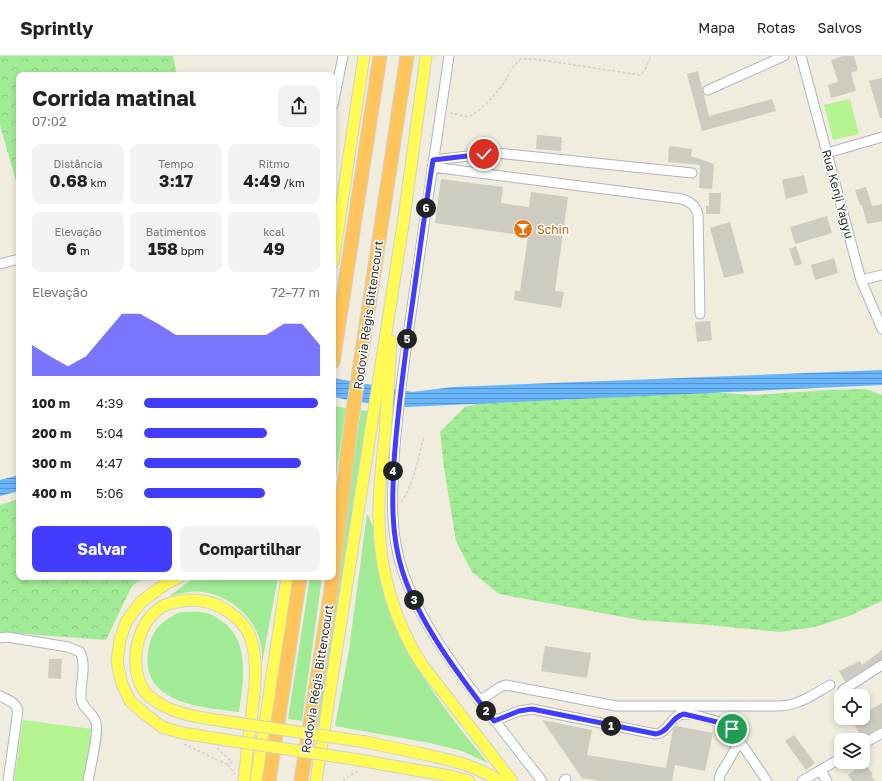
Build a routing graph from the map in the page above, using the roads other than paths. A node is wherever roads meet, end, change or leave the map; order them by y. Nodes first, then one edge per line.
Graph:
1 (343, 56) edge
2 (364, 56) edge
3 (380, 56) edge
4 (407, 56) edge
5 (426, 56) edge
6 (449, 56) edge
7 (784, 56) edge
8 (801, 56) edge
9 (708, 90) dead end
10 (336, 91) edge
11 (882, 137) edge
12 (827, 153) junction
13 (432, 164) junction
14 (347, 169) junction
15 (692, 173) dead end
16 (336, 216) edge
17 (336, 242) edge
18 (16, 260) edge
19 (0, 264) edge
20 (882, 275) edge
21 (861, 280) junction
22 (700, 314) dead end
23 (882, 329) edge
24 (336, 342) edge
25 (383, 383) junction
26 (391, 422) junction
27 (336, 549) edge
28 (173, 580) edge
29 (287, 580) edge
30 (300, 580) edge
31 (333, 580) edge
32 (0, 638) edge
33 (882, 665) edge
34 (830, 685) dead end
35 (845, 689) edge
36 (0, 696) edge
37 (479, 701) junction
38 (494, 721) junction
39 (882, 733) edge
40 (740, 740) junction
41 (870, 740) edge
42 (834, 762) edge
43 (820, 770) junction
44 (240, 779) edge
45 (8, 781) edge
46 (88, 781) edge
47 (256, 781) edge
48 (269, 781) edge
49 (301, 781) edge
50 (316, 781) edge
51 (469, 781) edge
52 (498, 781) edge
53 (512, 781) edge
54 (542, 781) edge
55 (719, 781) edge
56 (767, 781) edge
57 (802, 781) edge
58 (827, 781) edge

1 - 10 street
2 - 14 main road
3 - 24 highway
4 - 27 highway, Rodovia Régis Bittencourt
5 - 25 main road
6 - 13 street
7 - 9 street
8 - 12 street, Rua Kenji Yagyu
11 - 12 street
12 - 21 street, Rua Kenji Yagyu
13 - 15 street
13 - 22 street
13 - 26 street
14 - 16 main road
14 - 17 main road
18 - 19 street
20 - 21 street
21 - 23 street, Rua Kenji Yagyu
25 - 26 main road
25 - 50 main road
26 - 37 street
26 - 53 main road
28 - 51 main road, bridge
29 - 47 main road
30 - 48 highway
31 - 49 highway, Rodovia Régis Bittencourt
32 - 46 street
33 - 35 street
34 - 37 street
36 - 45 street
37 - 38 street
38 - 40 street
38 - 54 street
39 - 41 street
40 - 55 street
40 - 56 street
42 - 43 street
43 - 57 street
43 - 58 street
44 - 52 main road, bridge

